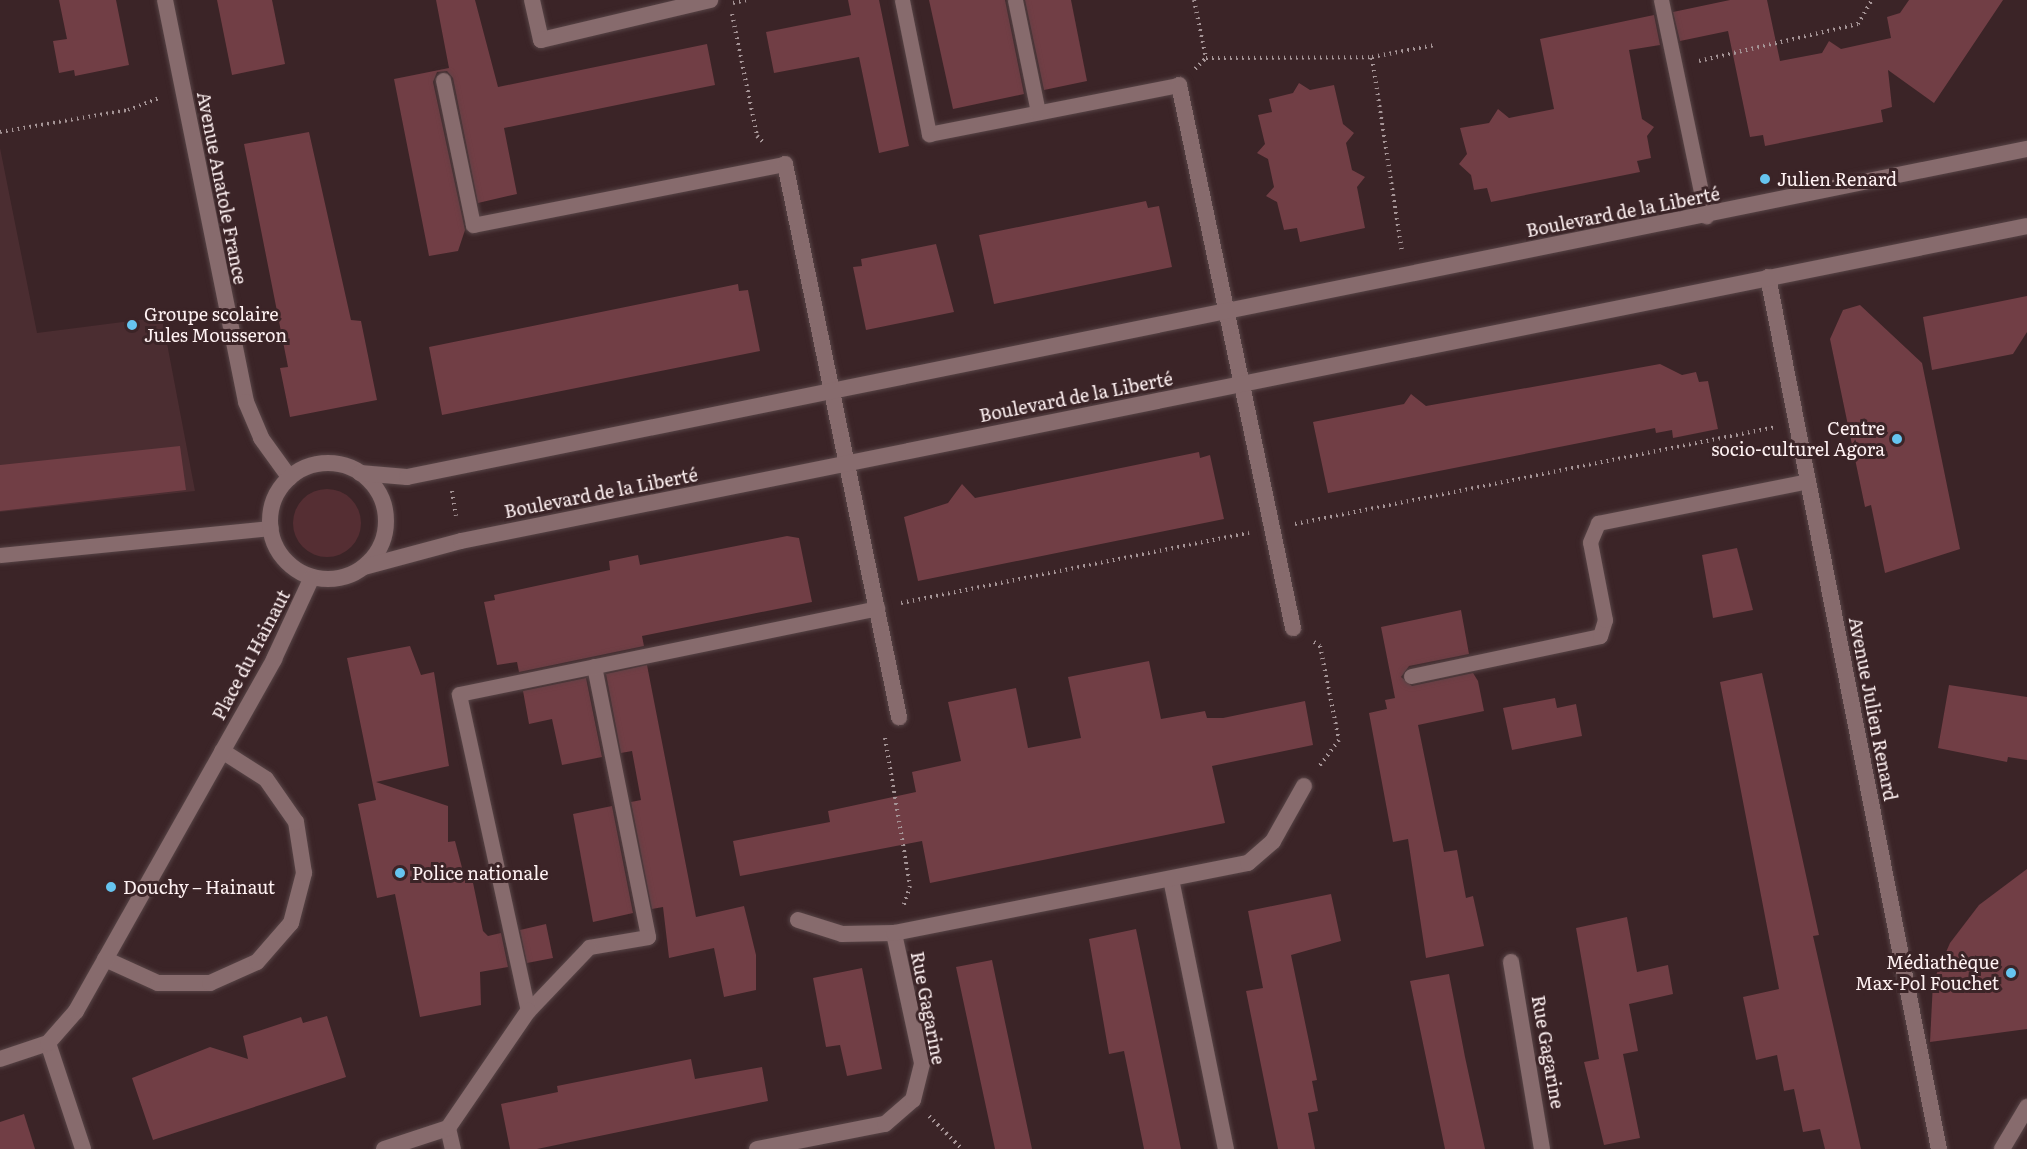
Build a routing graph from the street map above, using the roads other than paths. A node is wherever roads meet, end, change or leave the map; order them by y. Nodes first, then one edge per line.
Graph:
1 (165, 0) edge
2 (532, 0) edge
3 (902, 0) edge
4 (1015, 0) edge
5 (1661, 0) edge
6 (711, 2) edge
7 (443, 80) dead end
8 (1179, 84) joint
9 (1038, 112) junction
10 (2027, 149) edge
11 (785, 164) joint
12 (1706, 216) junction
13 (2027, 226) edge
14 (1768, 277) junction
15 (1227, 312) junction
16 (1242, 383) junction
17 (832, 392) junction
18 (847, 463) junction
19 (360, 473) junction
20 (290, 478) junction
21 (1808, 481) junction
22 (271, 528) junction
23 (0, 555) edge
24 (364, 567) junction
25 (312, 577) junction
26 (877, 608) junction
27 (1293, 628) road end
28 (594, 666) junction
29 (1411, 676) dead end
30 (899, 717) road end
31 (222, 751) junction
32 (1304, 786) road end
33 (1171, 879) junction
34 (798, 920) dead end
35 (894, 933) junction
36 (105, 959) junction
37 (1511, 962) dead end
38 (528, 1011) junction
39 (48, 1043) junction
40 (0, 1059) edge
41 (2027, 1107) edge
42 (448, 1128) junction
43 (83, 1149) edge
44 (384, 1149) edge
45 (453, 1149) edge
46 (757, 1149) edge
47 (1226, 1149) edge
48 (1542, 1149) edge
49 (1939, 1149) edge
50 (2002, 1149) edge

1 - 20 street, Avenue Anatole France
2 - 6 street
3 - 9 lane
4 - 9 lane
5 - 12 lane
7 - 11 lane
8 - 9 lane
8 - 15 street
10 - 12 street, Boulevard de la Liberté
11 - 17 street
12 - 15 street, Boulevard de la Liberté
13 - 14 street, Boulevard de la Liberté
14 - 16 street, Boulevard de la Liberté
14 - 21 street, Avenue Julien Renard
15 - 16 street
15 - 17 street, Boulevard de la Liberté
16 - 18 street, Boulevard de la Liberté
16 - 27 street
17 - 18 street
17 - 19 street, Boulevard de la Liberté
18 - 24 street, Boulevard de la Liberté
18 - 26 street
19 - 20 street
19 - 24 street
20 - 22 street
21 - 29 lane
21 - 49 street, Avenue Julien Renard
22 - 23 lane
22 - 25 street
24 - 25 street
25 - 31 street, Place du Hainaut
26 - 28 lane
26 - 30 street
28 - 38 lane
28 - 38 lane
31 - 36 street, Place du Hainaut
31 - 36 street
32 - 33 street, Rue Gagarine
33 - 35 street, Rue Gagarine
33 - 47 street
34 - 35 street, Rue Gagarine
35 - 46 street, Rue Gagarine
36 - 39 street, Place du Hainaut
37 - 48 street, Rue Gagarine
38 - 42 street
39 - 40 street
39 - 43 street
41 - 50 street
42 - 44 street
42 - 45 street

